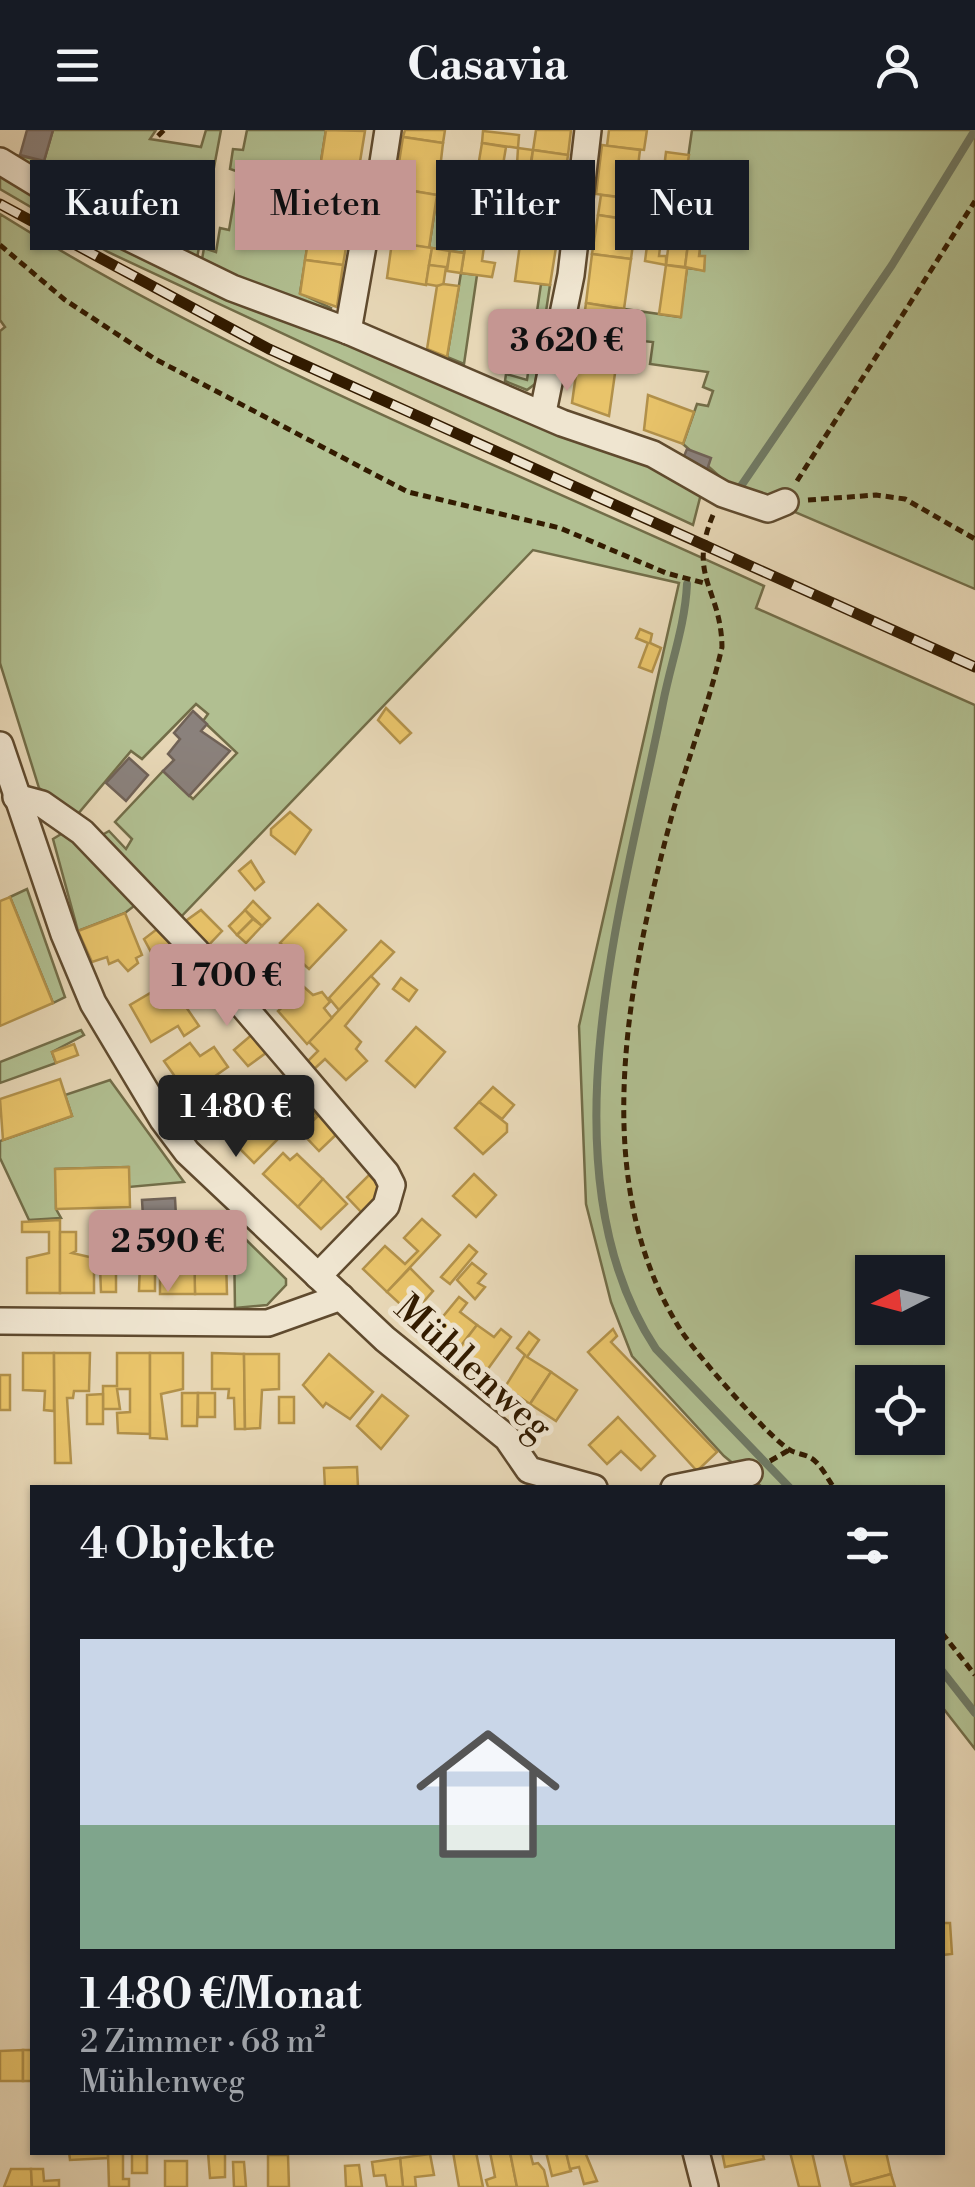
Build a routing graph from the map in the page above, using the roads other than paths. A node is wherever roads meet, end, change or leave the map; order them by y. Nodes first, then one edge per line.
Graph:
1 (388, 130) edge
2 (588, 130) edge
3 (9, 166) edge
4 (348, 331) junction
5 (543, 412) junction
6 (785, 502) road end
7 (0, 744) edge
8 (16, 796) junction
9 (318, 1276) junction
10 (341, 1297) junction
11 (0, 1321) edge
12 (749, 1473) dead end
13 (526, 1479) edge
14 (571, 1485) edge
15 (689, 1485) edge
16 (697, 2155) edge
17 (705, 2187) edge

1 - 4 street
2 - 5 street
3 - 4 street
4 - 5 street
5 - 6 street
7 - 8 street, Mühlenweg
8 - 9 street, Mühlenweg
8 - 9 street
9 - 10 street, Mühlenweg
10 - 11 street
10 - 13 street, Mühlenweg
12 - 15 street
13 - 14 street, Mühlenweg
16 - 17 street

